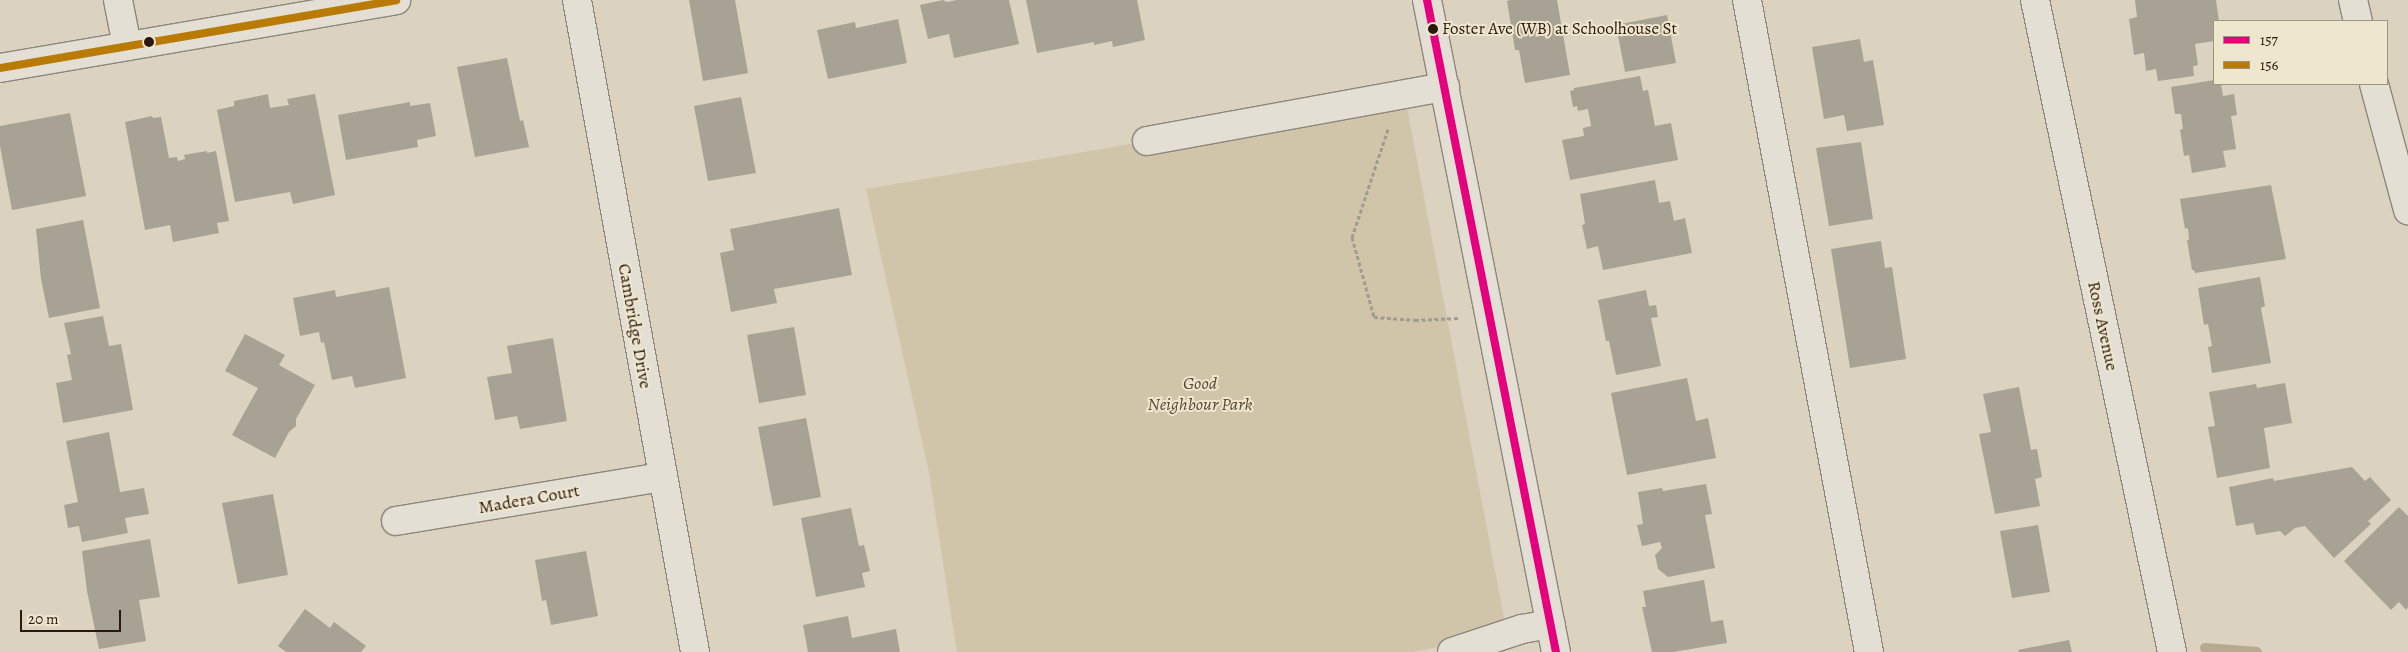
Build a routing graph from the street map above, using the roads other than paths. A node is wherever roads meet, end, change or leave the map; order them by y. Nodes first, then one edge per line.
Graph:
1 (118, 0) edge
2 (396, 0) edge
3 (577, 0) edge
4 (1427, 0) edge
5 (1747, 0) edge
6 (2035, 0) edge
7 (2353, 0) edge
8 (359, 3) edge
9 (2358, 20) edge
10 (127, 46) junction
11 (0, 68) edge
12 (2374, 85) edge
13 (1445, 87) junction
14 (1147, 141) dead end
15 (2408, 210) edge
16 (662, 477) junction
17 (396, 521) dead end
18 (1551, 624) junction
19 (695, 652) edge
20 (1452, 652) edge
21 (1556, 652) edge
22 (1868, 652) edge
23 (2172, 652) edge

1 - 10 street
2 - 8 street
3 - 16 street, Cambridge Drive
4 - 13 street
5 - 22 street
6 - 23 street, Ross Avenue
7 - 9 street
8 - 10 street
10 - 11 street
12 - 15 street
13 - 14 street
13 - 18 street
16 - 17 street, Madera Court
16 - 19 street, Cambridge Drive
18 - 20 street
18 - 21 street

